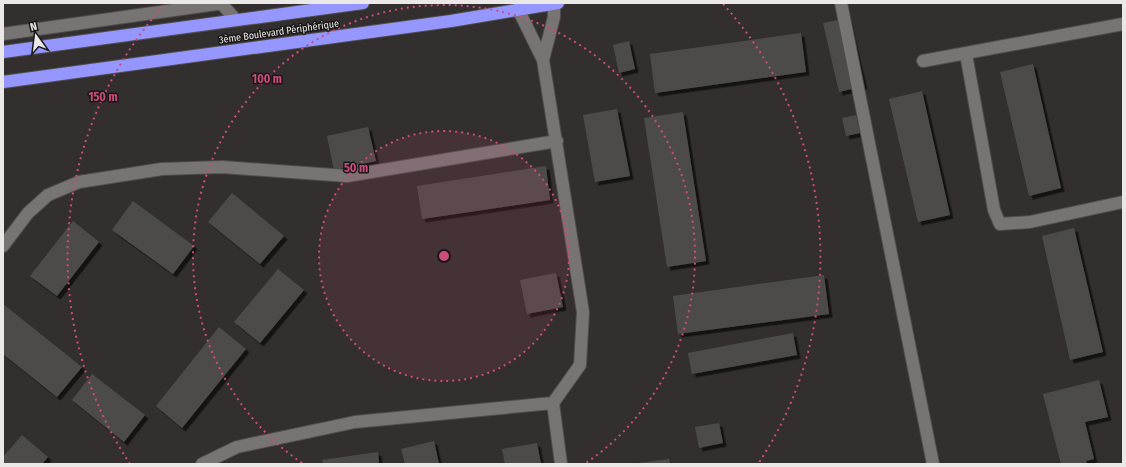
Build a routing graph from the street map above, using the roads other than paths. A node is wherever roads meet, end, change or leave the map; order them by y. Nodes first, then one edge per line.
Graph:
1 (222, 3) edge
2 (363, 3) edge
3 (556, 3) edge
4 (842, 3) edge
5 (518, 9) junction
6 (236, 20) junction
7 (1123, 24) edge
8 (3, 34) edge
9 (3, 52) edge
10 (966, 54) junction
11 (543, 60) junction
12 (923, 61) dead end
13 (3, 82) edge
14 (557, 141) junction
15 (1123, 202) edge
16 (3, 246) edge
17 (553, 403) junction
18 (202, 464) edge
19 (561, 464) edge
20 (933, 464) edge

1 - 6 street
1 - 8 street
2 - 6 highway, 3ème Boulevard Périphérique
3 - 5 highway, 3ème Boulevard Périphérique
3 - 11 street
4 - 20 street
5 - 11 street
5 - 13 highway, 3ème Boulevard Périphérique
6 - 9 highway, 3ème Boulevard Périphérique
7 - 10 street
10 - 12 street
10 - 15 street
11 - 14 street
14 - 16 street
14 - 17 street
17 - 18 street
17 - 19 street

